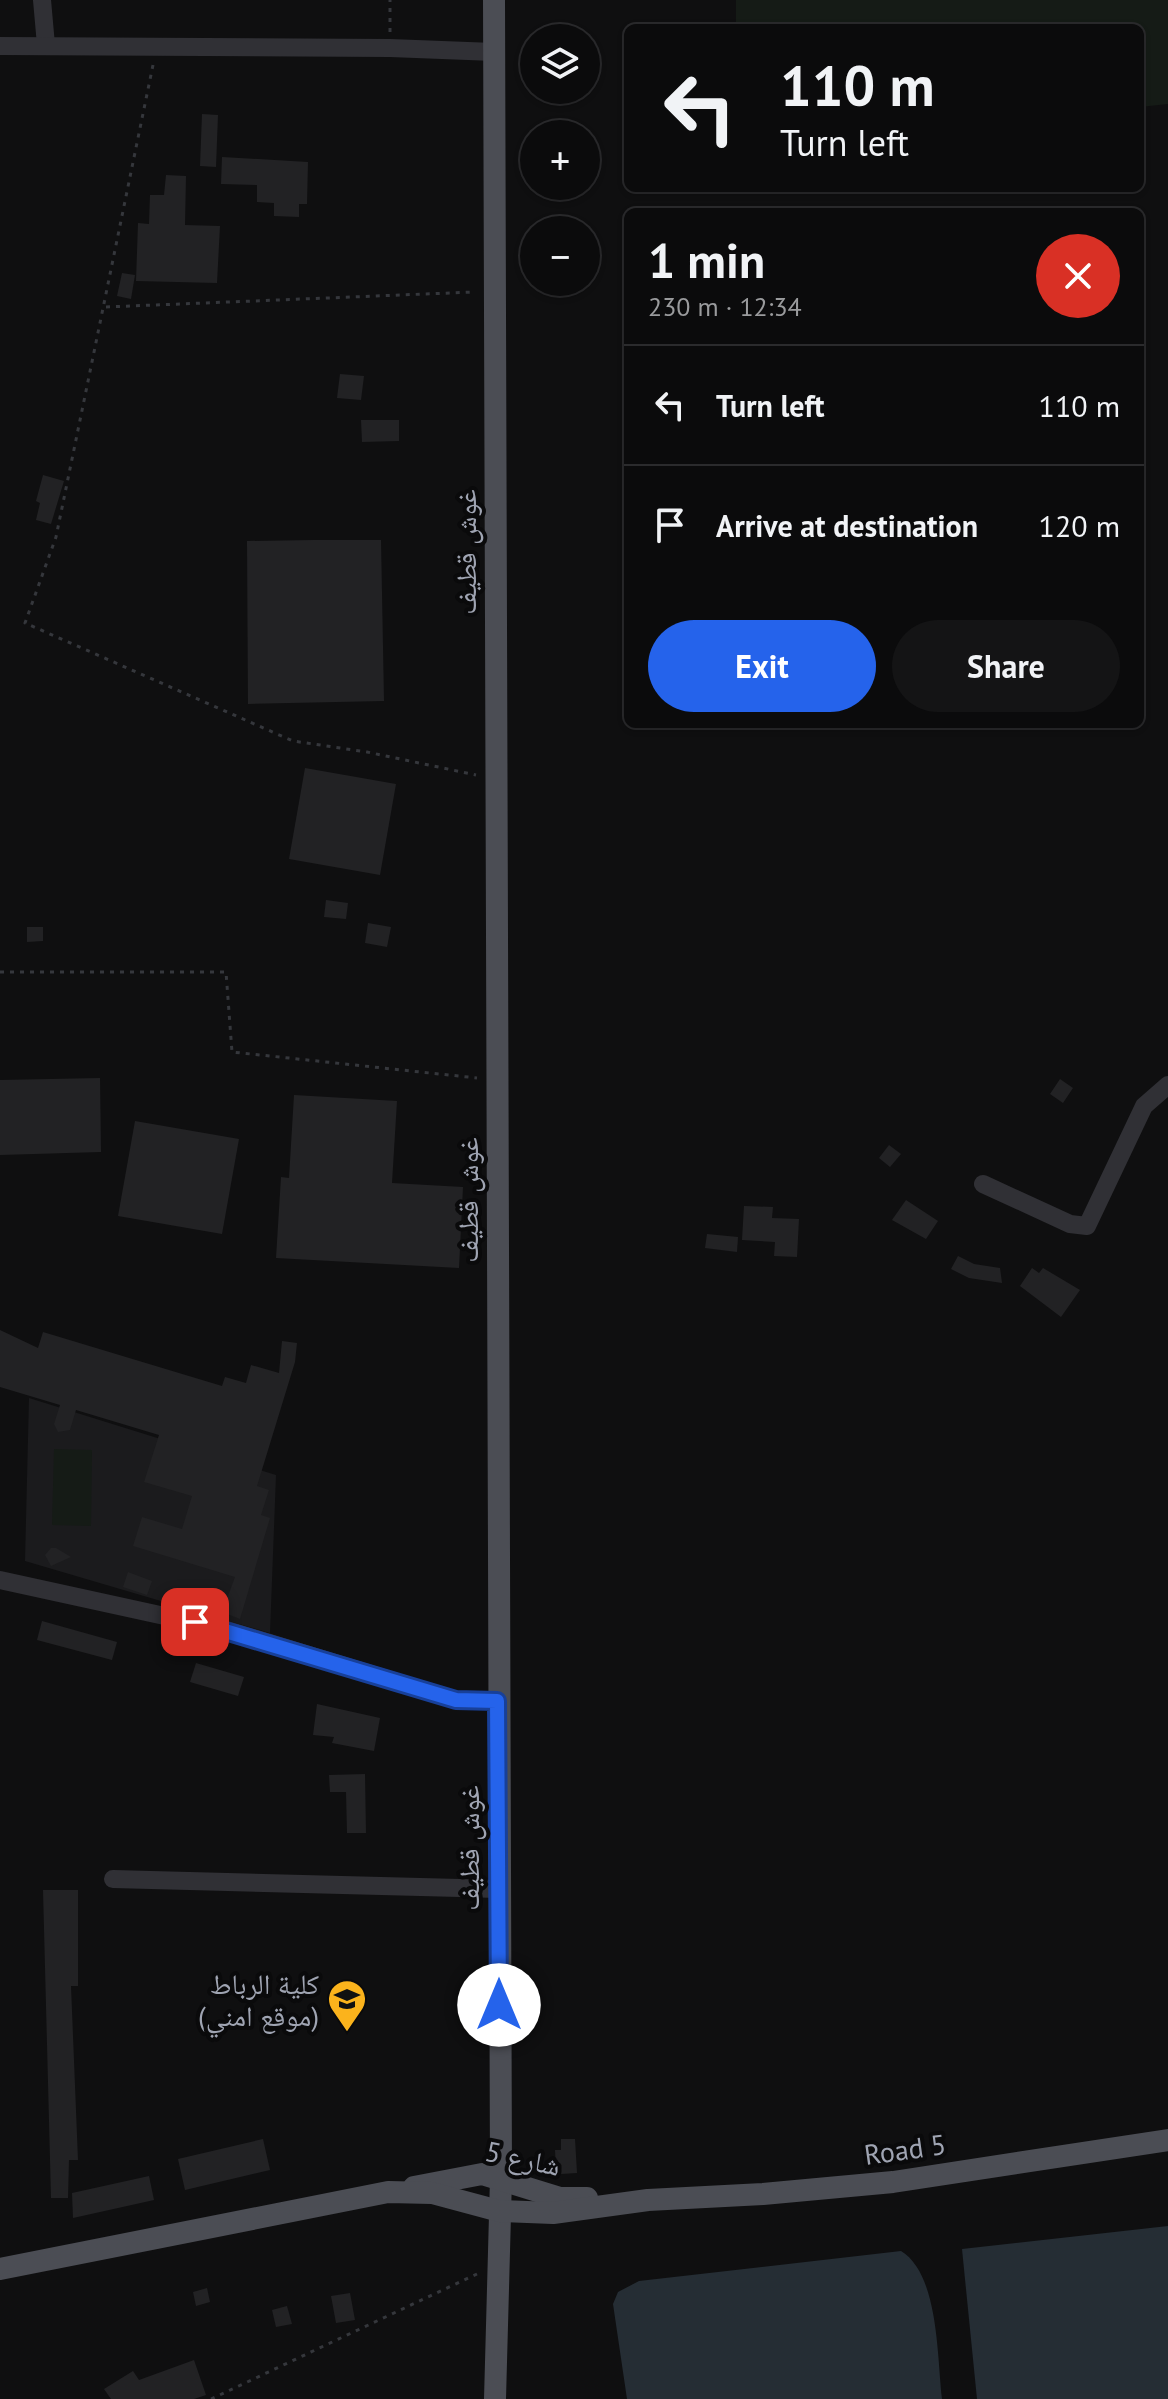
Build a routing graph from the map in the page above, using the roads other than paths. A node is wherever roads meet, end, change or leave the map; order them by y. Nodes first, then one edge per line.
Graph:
1 (42, 0) edge
2 (494, 0) edge
3 (46, 45) junction
4 (0, 46) edge
5 (494, 52) junction
6 (1168, 1085) edge
7 (983, 1184) dead end
8 (0, 1580) edge
9 (497, 1701) junction
10 (113, 1879) dead end
11 (499, 1889) junction
12 (1168, 2140) edge
13 (501, 2178) junction
14 (388, 2192) junction
15 (648, 2200) junction
16 (499, 2211) junction
17 (0, 2269) edge
18 (495, 2399) edge

1 - 3 street
2 - 5 main road, غوش قطيف
3 - 4 street
3 - 5 street
5 - 9 main road, غوش قطيف
6 - 7 street
8 - 9 street
9 - 11 main road, غوش قطيف
10 - 11 street
11 - 13 main road, غوش قطيف
12 - 15 main road, Road 5
13 - 14 main road, شارع 5
13 - 15 main road, شارع 5
13 - 16 main road, غوش قطيف
14 - 16 main road
14 - 17 main road
15 - 16 main road
16 - 18 main road, غوش قطيف

